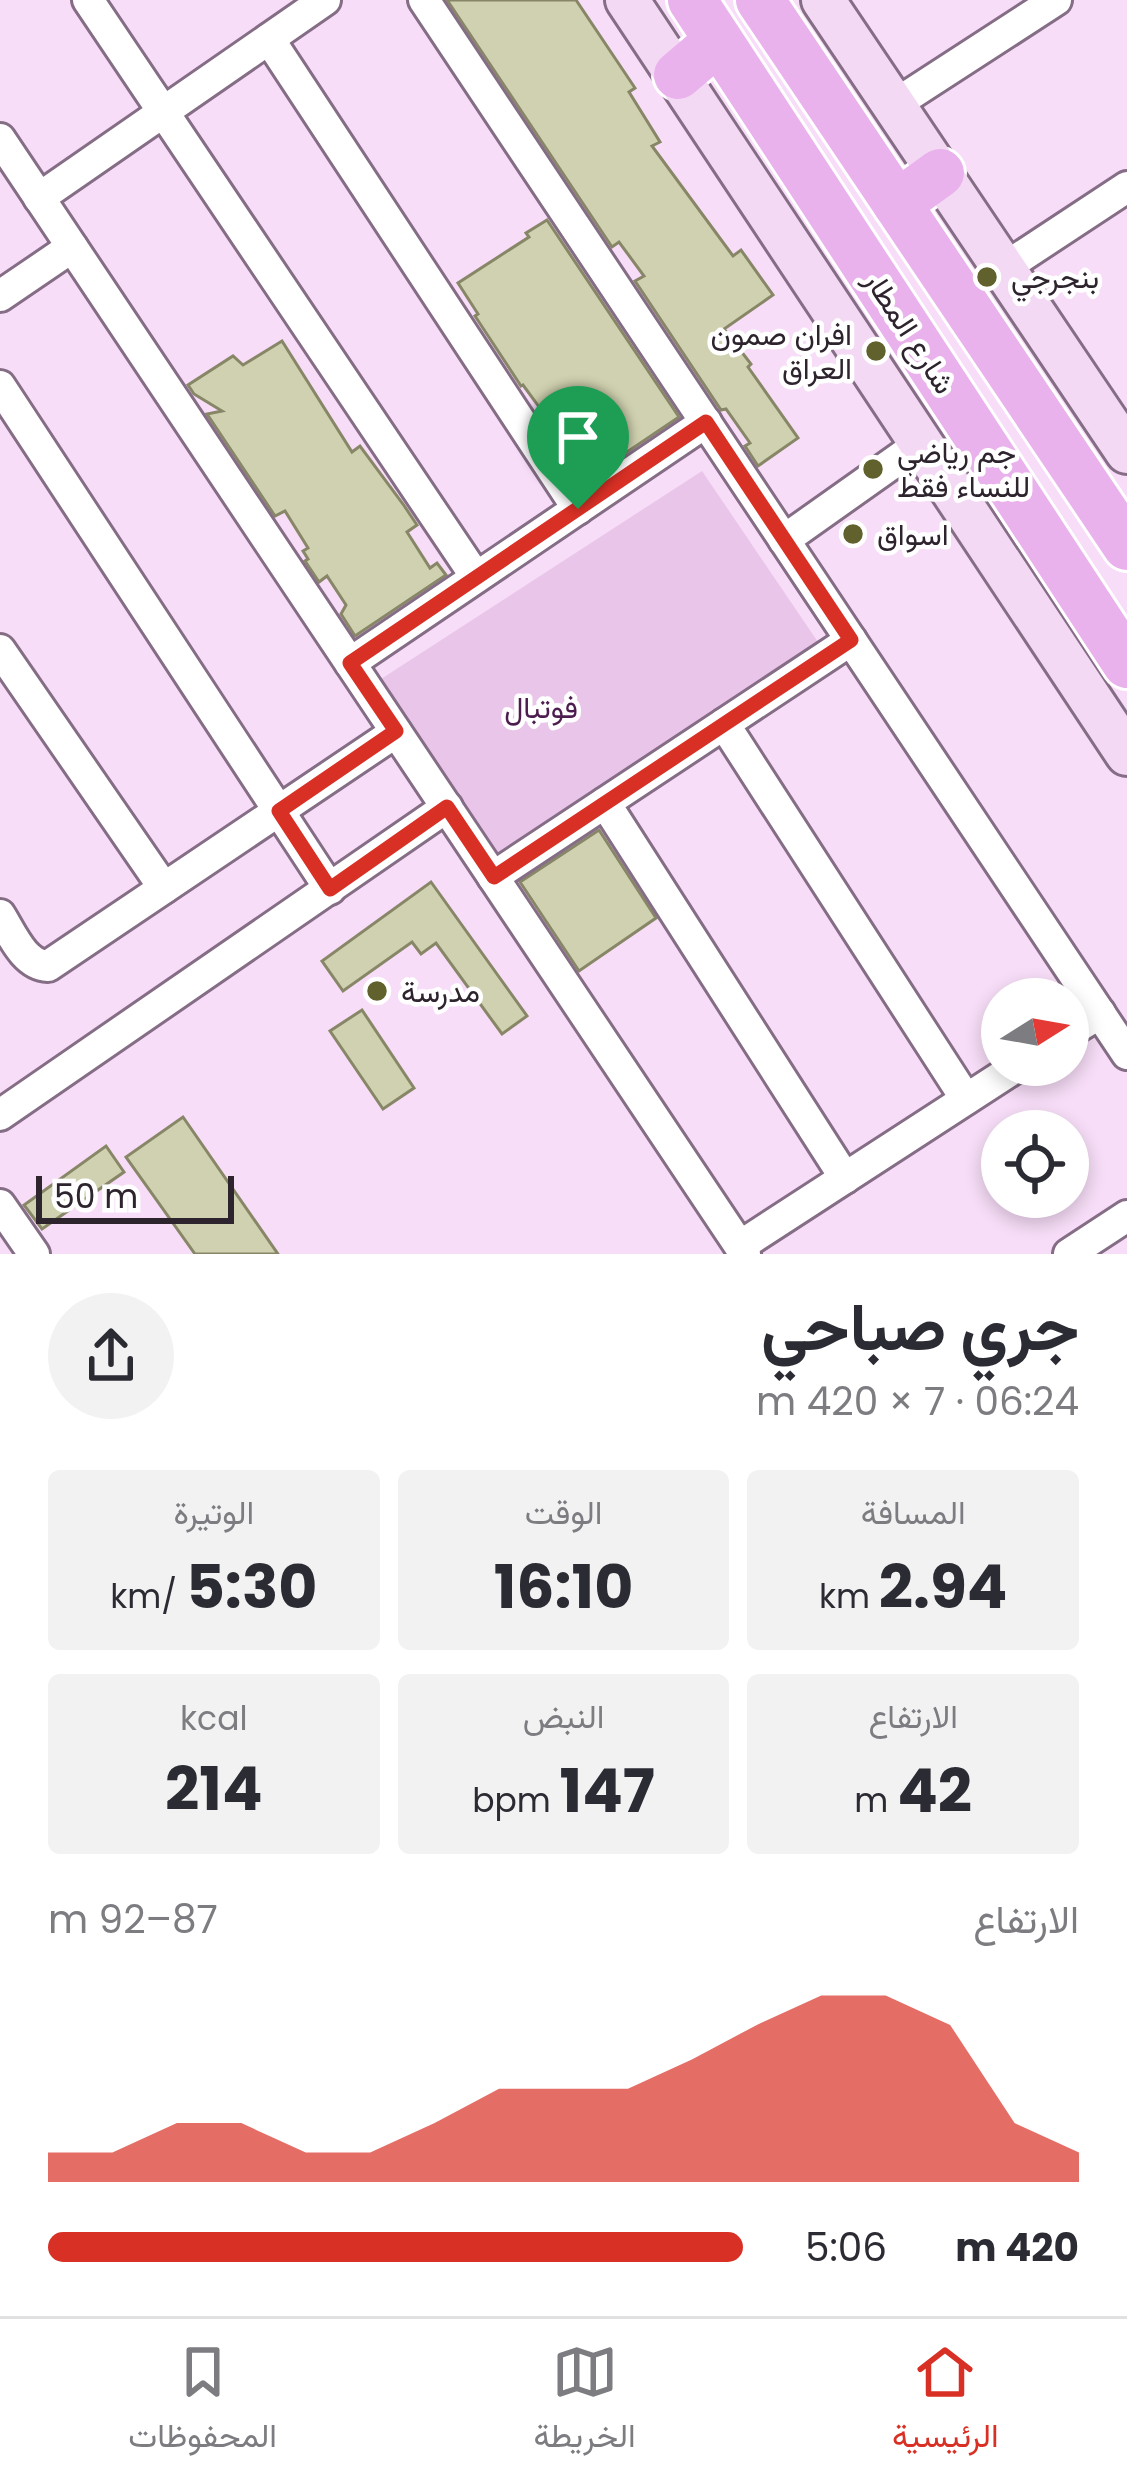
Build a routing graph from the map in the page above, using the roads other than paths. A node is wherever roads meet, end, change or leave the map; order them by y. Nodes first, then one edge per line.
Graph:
1 (325, 0) edge
2 (424, 0) edge
3 (627, 0) edge
4 (692, 0) edge
5 (760, 0) edge
6 (823, 0) edge
7 (1056, 0) edge
8 (90, 1) edge
9 (269, 39) junction
10 (718, 41) junction
11 (677, 75) junction
12 (894, 105) junction
13 (163, 112) junction
14 (0, 139) edge
15 (940, 173) junction
16 (1127, 187) edge
17 (39, 198) junction
18 (897, 204) junction
19 (72, 247) junction
20 (1004, 268) junction
21 (0, 296) edge
22 (4, 399) edge
23 (706, 422) junction
24 (921, 443) junction
25 (1127, 452) edge
26 (578, 509) junction
27 (784, 540) junction
28 (1127, 546) edge
29 (476, 578) junction
30 (851, 640) junction
31 (0, 650) edge
32 (350, 663) junction
33 (1127, 664) edge
34 (724, 724) junction
35 (396, 731) junction
36 (1127, 754) edge
37 (605, 803) junction
38 (447, 807) junction
39 (279, 811) junction
40 (494, 877) junction
41 (164, 888) junction
42 (330, 889) junction
43 (0, 915) edge
44 (1100, 1013) junction
45 (1089, 1020) edge
46 (1127, 1054) edge
47 (987, 1086) edge
48 (966, 1100) junction
49 (0, 1115) edge
50 (845, 1178) junction
51 (0, 1205) edge
52 (1127, 1216) edge
53 (742, 1250) edge
54 (34, 1254) edge
55 (1070, 1254) edge

1 - 9 street
2 - 23 street
3 - 11 street
4 - 10 main road, شارع المطار
5 - 18 main road, شارع المطار
6 - 12 street
7 - 12 street
8 - 13 street
9 - 13 street
9 - 26 street
10 - 11 main road
10 - 33 main road, شارع المطار
11 - 24 street
12 - 15 street
13 - 17 street
13 - 29 street
14 - 17 street
15 - 18 main road
15 - 20 street
16 - 20 street
17 - 19 street
18 - 28 main road, شارع المطار
19 - 21 street
19 - 32 street
20 - 25 street
22 - 39 street
23 - 26 street
23 - 27 street
24 - 27 street
24 - 36 street
26 - 29 street
27 - 30 street
29 - 32 street
30 - 34 street
30 - 44 street
31 - 41 street
32 - 35 street
34 - 37 street
34 - 48 street
35 - 38 street
35 - 39 street
37 - 40 street
37 - 50 street
38 - 40 street
38 - 42 street
39 - 41 street
39 - 42 street
40 - 53 street
41 - 43 street
42 - 49 street
44 - 45 street
44 - 46 street
47 - 48 street
48 - 50 street
50 - 53 street
51 - 54 street
52 - 55 street

